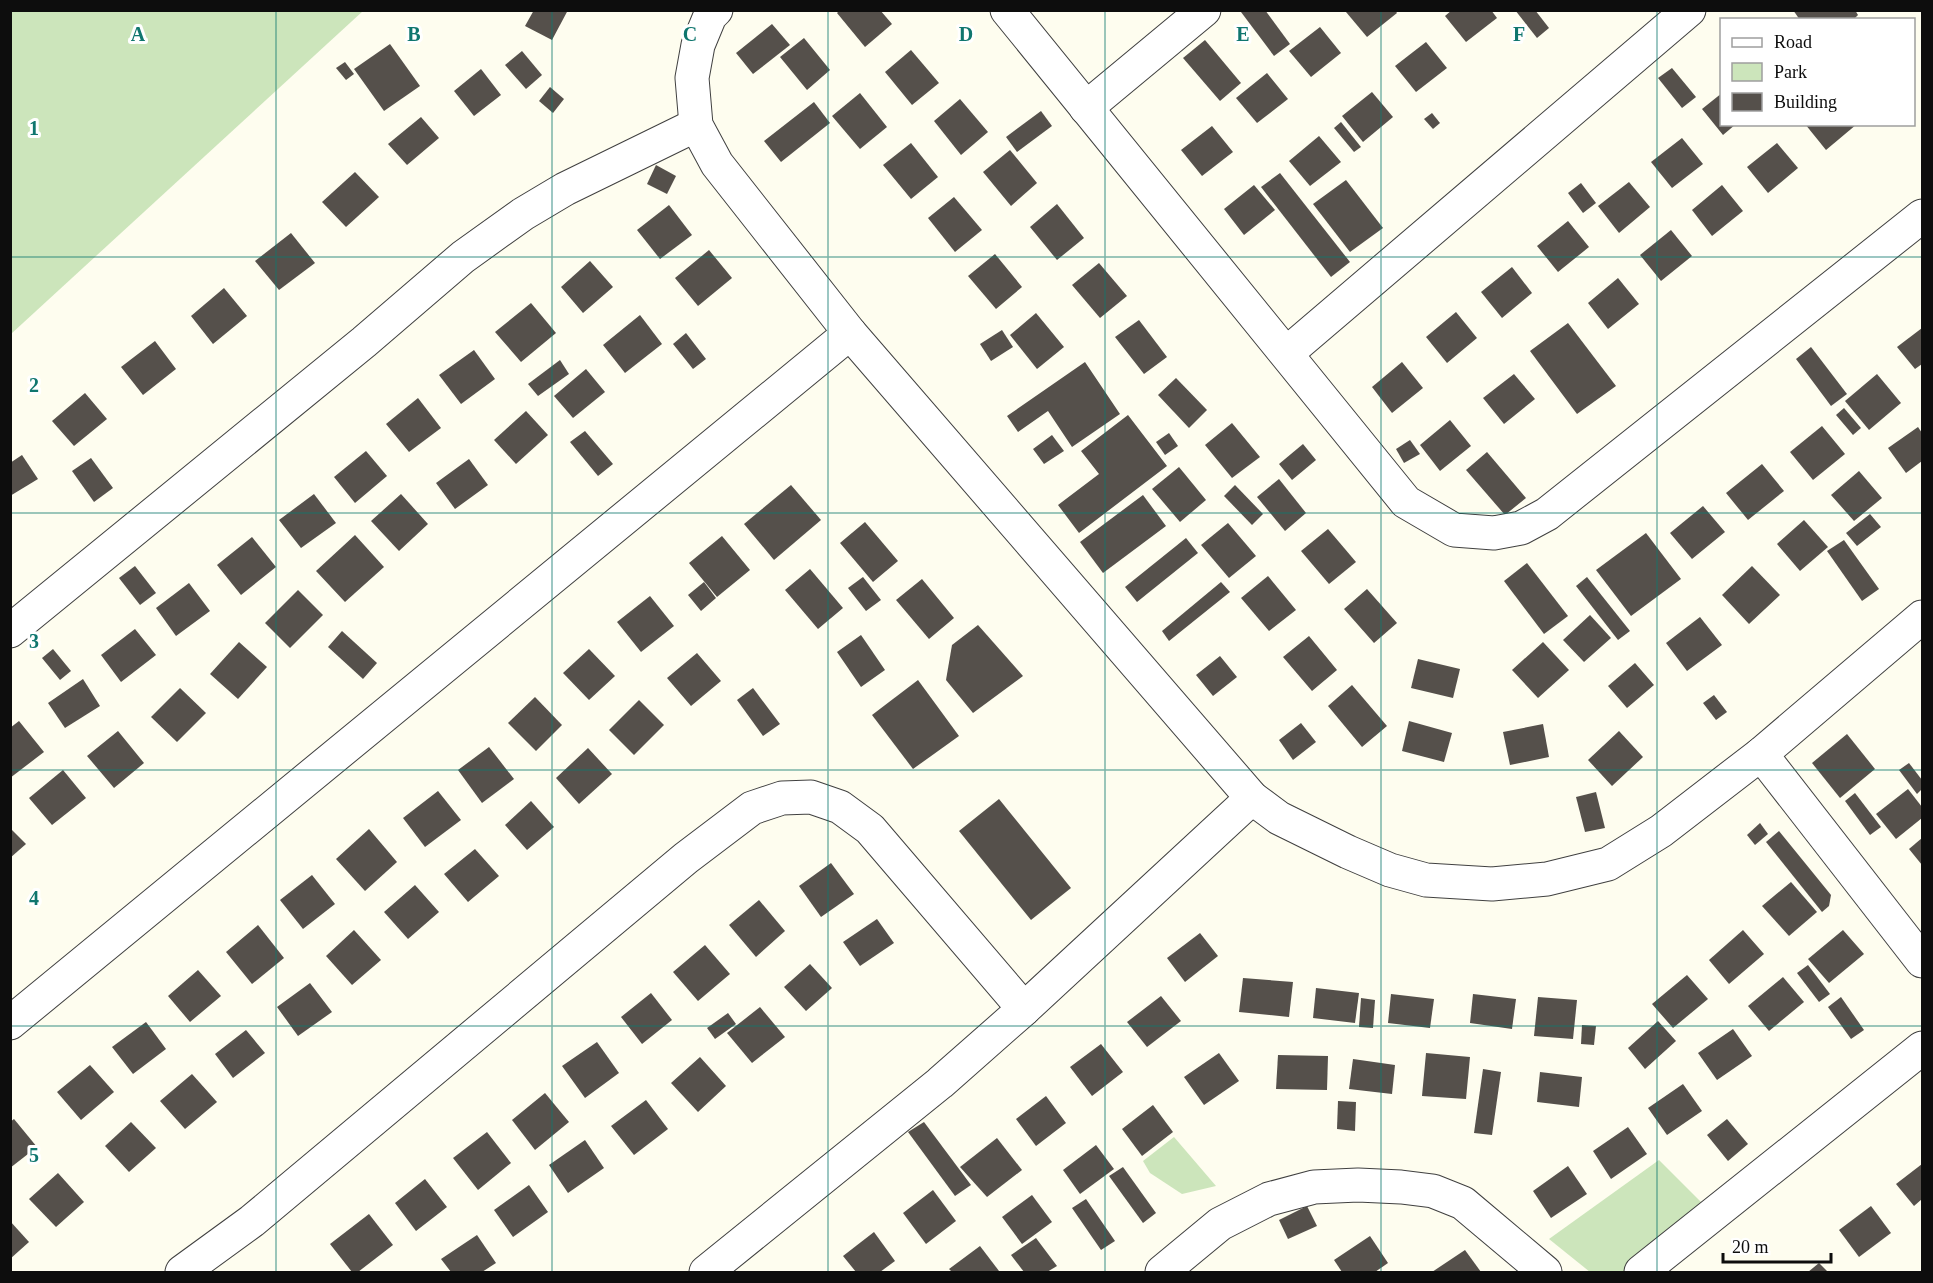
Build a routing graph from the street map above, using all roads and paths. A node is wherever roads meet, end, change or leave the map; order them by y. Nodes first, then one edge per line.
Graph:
1 (716, 10) edge
2 (1007, 10) edge
3 (1204, 10) edge
4 (1689, 10) edge
5 (1086, 108) junction
6 (696, 124) junction
7 (1923, 216) edge
8 (850, 333) junction
9 (1287, 353) junction
10 (1923, 617) edge
11 (10, 631) edge
12 (1761, 754) junction
13 (1252, 798) junction
14 (1923, 961) edge
15 (1024, 1009) junction
16 (10, 1023) edge
17 (1923, 1048) edge
18 (182, 1272) edge
19 (706, 1272) edge
20 (1162, 1272) edge
21 (1545, 1272) edge
22 (1641, 1272) edge

1 - 6 street
2 - 5 street
3 - 5 street
4 - 9 street
5 - 9 street
6 - 8 street
6 - 11 street
7 - 9 street
8 - 13 street
8 - 16 street
10 - 12 street
12 - 13 street
12 - 14 street
13 - 15 street
15 - 18 street
15 - 19 street
17 - 22 street
20 - 21 street

